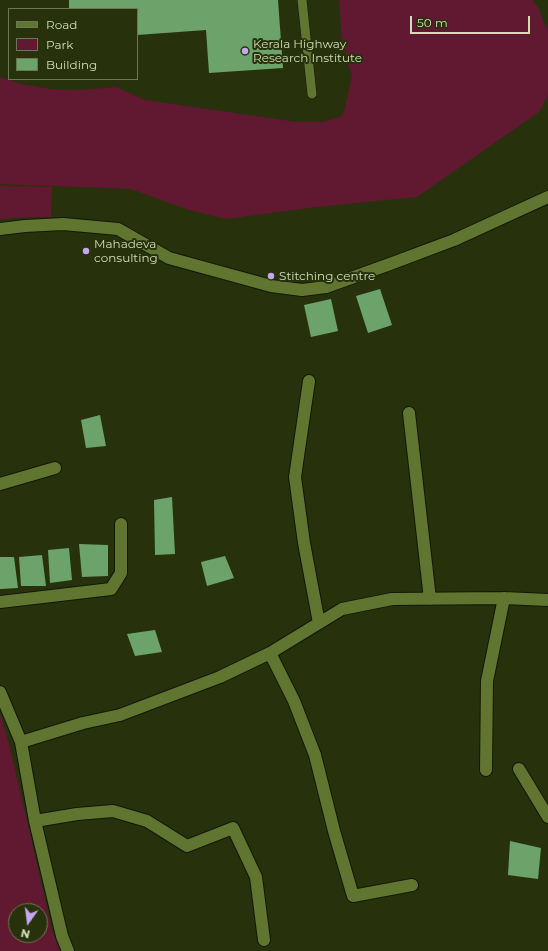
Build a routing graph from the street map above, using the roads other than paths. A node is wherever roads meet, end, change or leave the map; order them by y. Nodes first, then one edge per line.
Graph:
1 (302, 0) edge
2 (312, 94) dead end
3 (548, 197) edge
4 (0, 229) edge
5 (309, 381) dead end
6 (409, 413) dead end
7 (55, 468) dead end
8 (0, 484) edge
9 (121, 524) dead end
10 (504, 598) junction
11 (430, 599) junction
12 (548, 600) edge
13 (0, 602) edge
14 (319, 623) junction
15 (270, 654) junction
16 (0, 692) edge
17 (20, 742) junction
18 (519, 769) dead end
19 (486, 770) dead end
20 (548, 817) edge
21 (35, 821) junction
22 (412, 885) dead end
23 (264, 940) dead end
24 (68, 951) edge

1 - 2 lane
3 - 4 street
5 - 14 street
6 - 11 street
7 - 8 street
9 - 13 street
10 - 11 street
10 - 12 street
10 - 19 street
11 - 14 street
14 - 15 street
15 - 17 street
15 - 22 street
16 - 17 street
17 - 21 street
18 - 20 street
21 - 23 street
21 - 24 street

